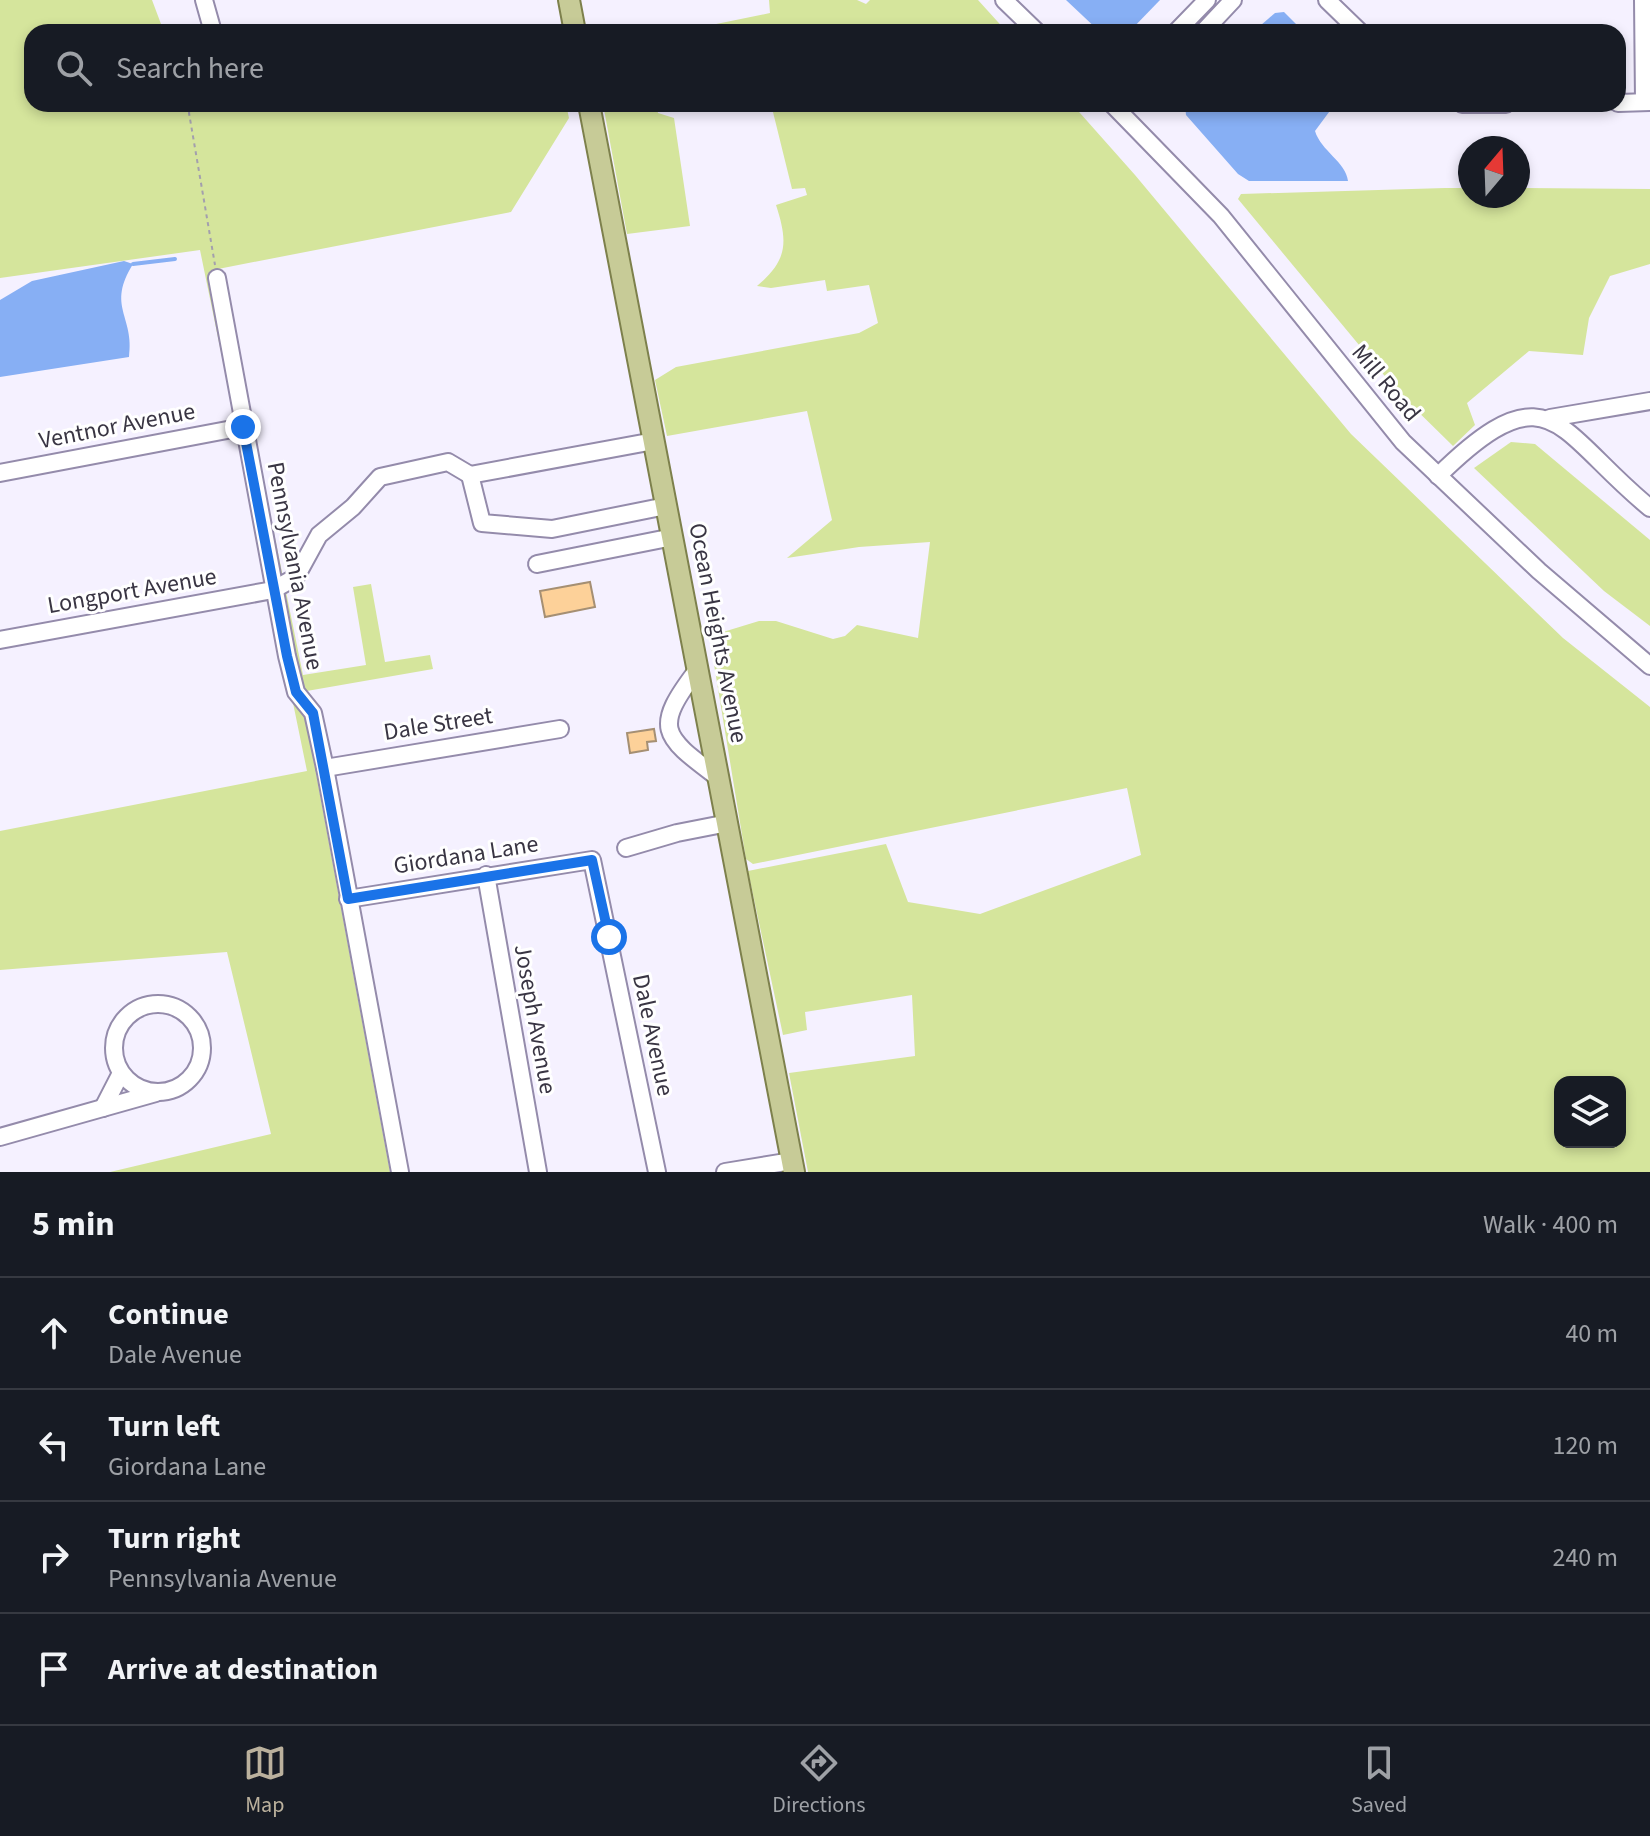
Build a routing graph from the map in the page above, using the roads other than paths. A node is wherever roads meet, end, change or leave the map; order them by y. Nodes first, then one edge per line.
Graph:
1 (204, 0) edge
2 (569, 0) edge
3 (1004, 0) edge
4 (1207, 0) edge
5 (1233, 0) edge
6 (1643, 0) edge
7 (1330, 1) edge
8 (211, 24) edge
9 (574, 24) edge
10 (1029, 24) edge
11 (1184, 24) edge
12 (1210, 24) edge
13 (1352, 24) edge
14 (1647, 102) edge
15 (1626, 103) edge
16 (591, 112) edge
17 (1127, 112) edge
18 (217, 278) road end
19 (1650, 401) edge
20 (1544, 418) junction
21 (243, 427) junction
22 (654, 441) junction
23 (0, 473) edge
24 (470, 475) junction
25 (1438, 476) junction
26 (666, 506) junction
27 (1650, 508) edge
28 (673, 537) junction
29 (537, 564) dead end
30 (273, 590) junction
31 (0, 640) edge
32 (1650, 666) edge
33 (698, 669) junction
34 (560, 729) dead end
35 (325, 768) junction
36 (720, 779) junction
37 (728, 823) junction
38 (626, 848) dead end
39 (592, 860) joint
40 (486, 875) junction
41 (348, 899) junction
42 (121, 1073) junction
43 (159, 1092) junction
44 (103, 1108) junction
45 (0, 1137) edge
46 (793, 1166) edge
47 (400, 1172) edge
48 (538, 1172) edge
49 (657, 1172) edge
50 (725, 1172) edge

1 - 8 street
2 - 9 main road
3 - 10 street
4 - 11 street
5 - 12 street
6 - 14 street
7 - 13 street
14 - 15 street
16 - 22 main road, Ocean Heights Avenue
17 - 25 street, Mill Road
18 - 21 street, Pennsylvania Avenue
19 - 20 street
20 - 25 street
20 - 27 street
21 - 23 street, Ventnor Avenue
21 - 30 street, Pennsylvania Avenue
22 - 24 street
22 - 26 main road, Ocean Heights Avenue
24 - 26 street
24 - 30 street
25 - 32 street, Mill Road
26 - 28 main road, Ocean Heights Avenue
28 - 29 street
28 - 33 main road, Ocean Heights Avenue
30 - 31 street, Longport Avenue
30 - 35 street, Pennsylvania Avenue
33 - 36 main road, Ocean Heights Avenue
33 - 36 street
34 - 35 street, Dale Street
35 - 41 street, Pennsylvania Avenue
36 - 37 main road, Ocean Heights Avenue
37 - 38 street
37 - 46 main road, Ocean Heights Avenue
39 - 40 street, Giordana Lane
39 - 49 street, Dale Avenue
40 - 41 street, Giordana Lane
40 - 48 street, Joseph Avenue
41 - 47 street, Pennsylvania Avenue
42 - 43 street
42 - 43 street
42 - 44 street
43 - 44 street
44 - 45 street
46 - 50 street

